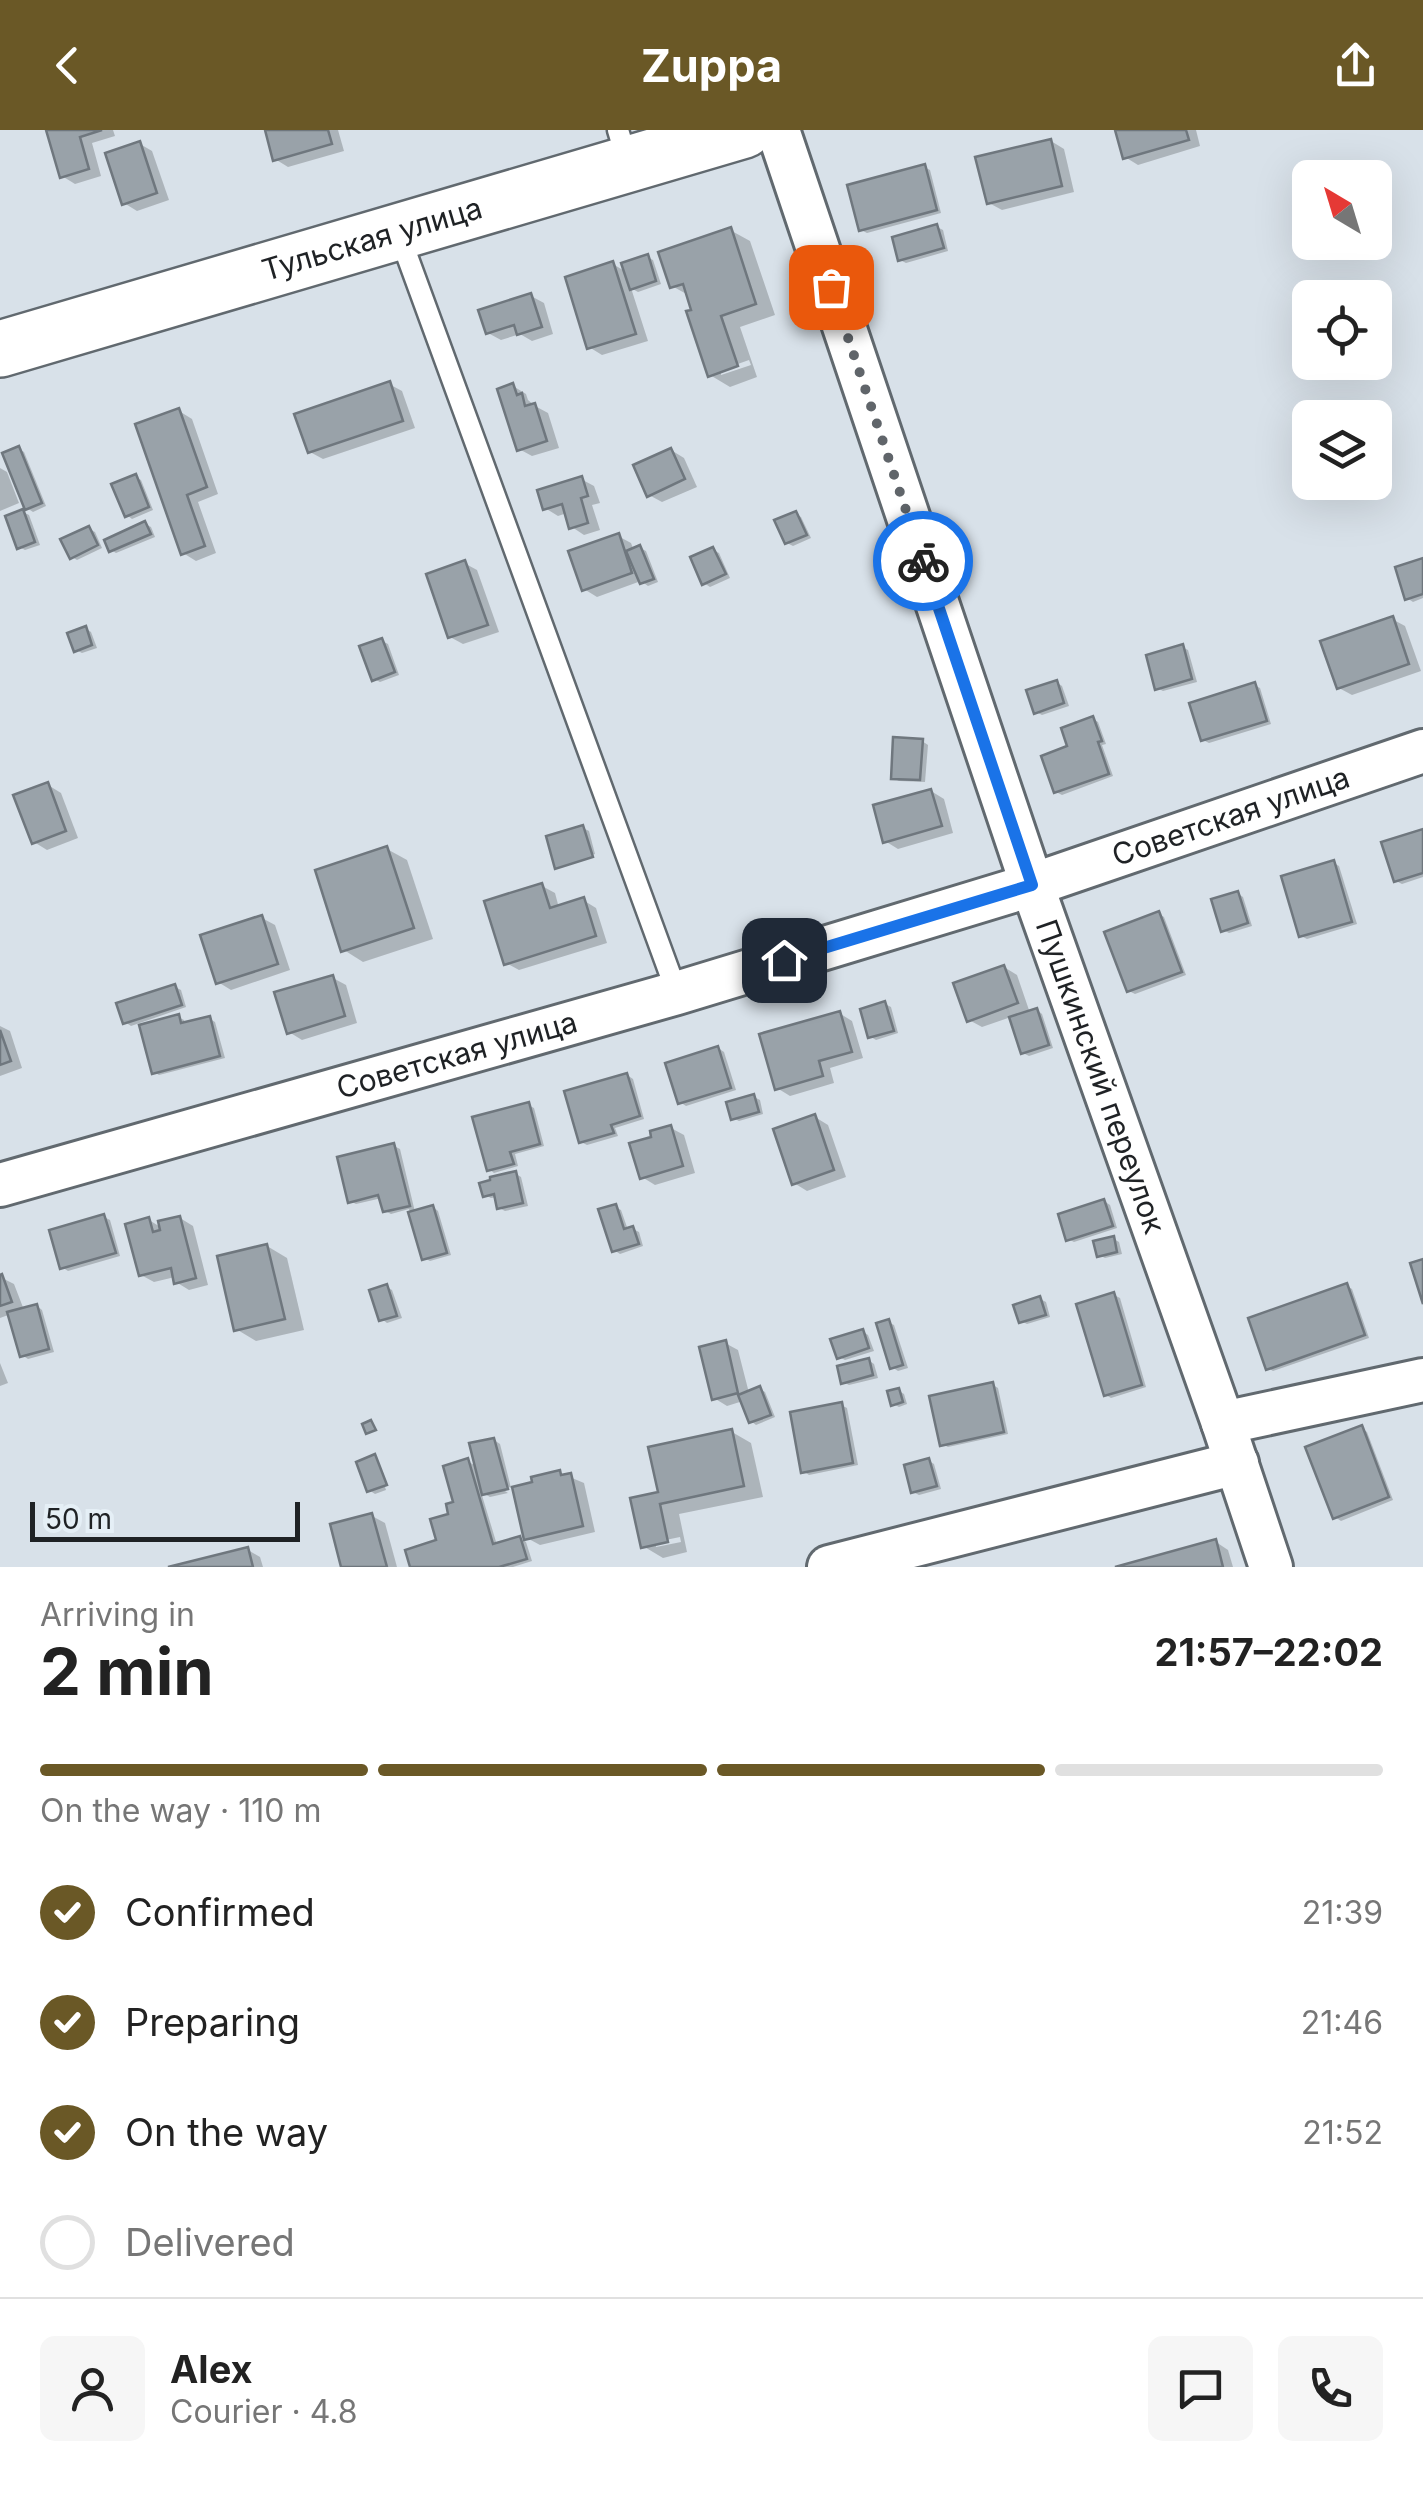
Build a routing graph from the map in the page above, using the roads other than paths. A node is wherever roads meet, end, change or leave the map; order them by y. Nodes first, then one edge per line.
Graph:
1 (744, 130) edge
2 (778, 130) edge
3 (623, 147) edge
4 (398, 232) junction
5 (0, 349) edge
6 (1423, 750) edge
7 (1032, 885) junction
8 (677, 993) junction
9 (0, 1186) edge
10 (1423, 1380) edge
11 (1224, 1423) junction
12 (1237, 1463) junction
13 (829, 1567) edge
14 (1270, 1567) edge

1 - 3 main road, Тульская улица
2 - 7 street, Пушкинский переулок
3 - 4 main road, Тульская улица
4 - 5 main road, Тульская улица
4 - 8 lane
6 - 7 street, Советская улица
7 - 8 street, Советская улица
7 - 11 street, Пушкинский переулок
8 - 9 street, Советская улица
10 - 11 street
11 - 12 street, Пушкинский переулок
12 - 13 street
12 - 14 street, Пушкинский переулок

